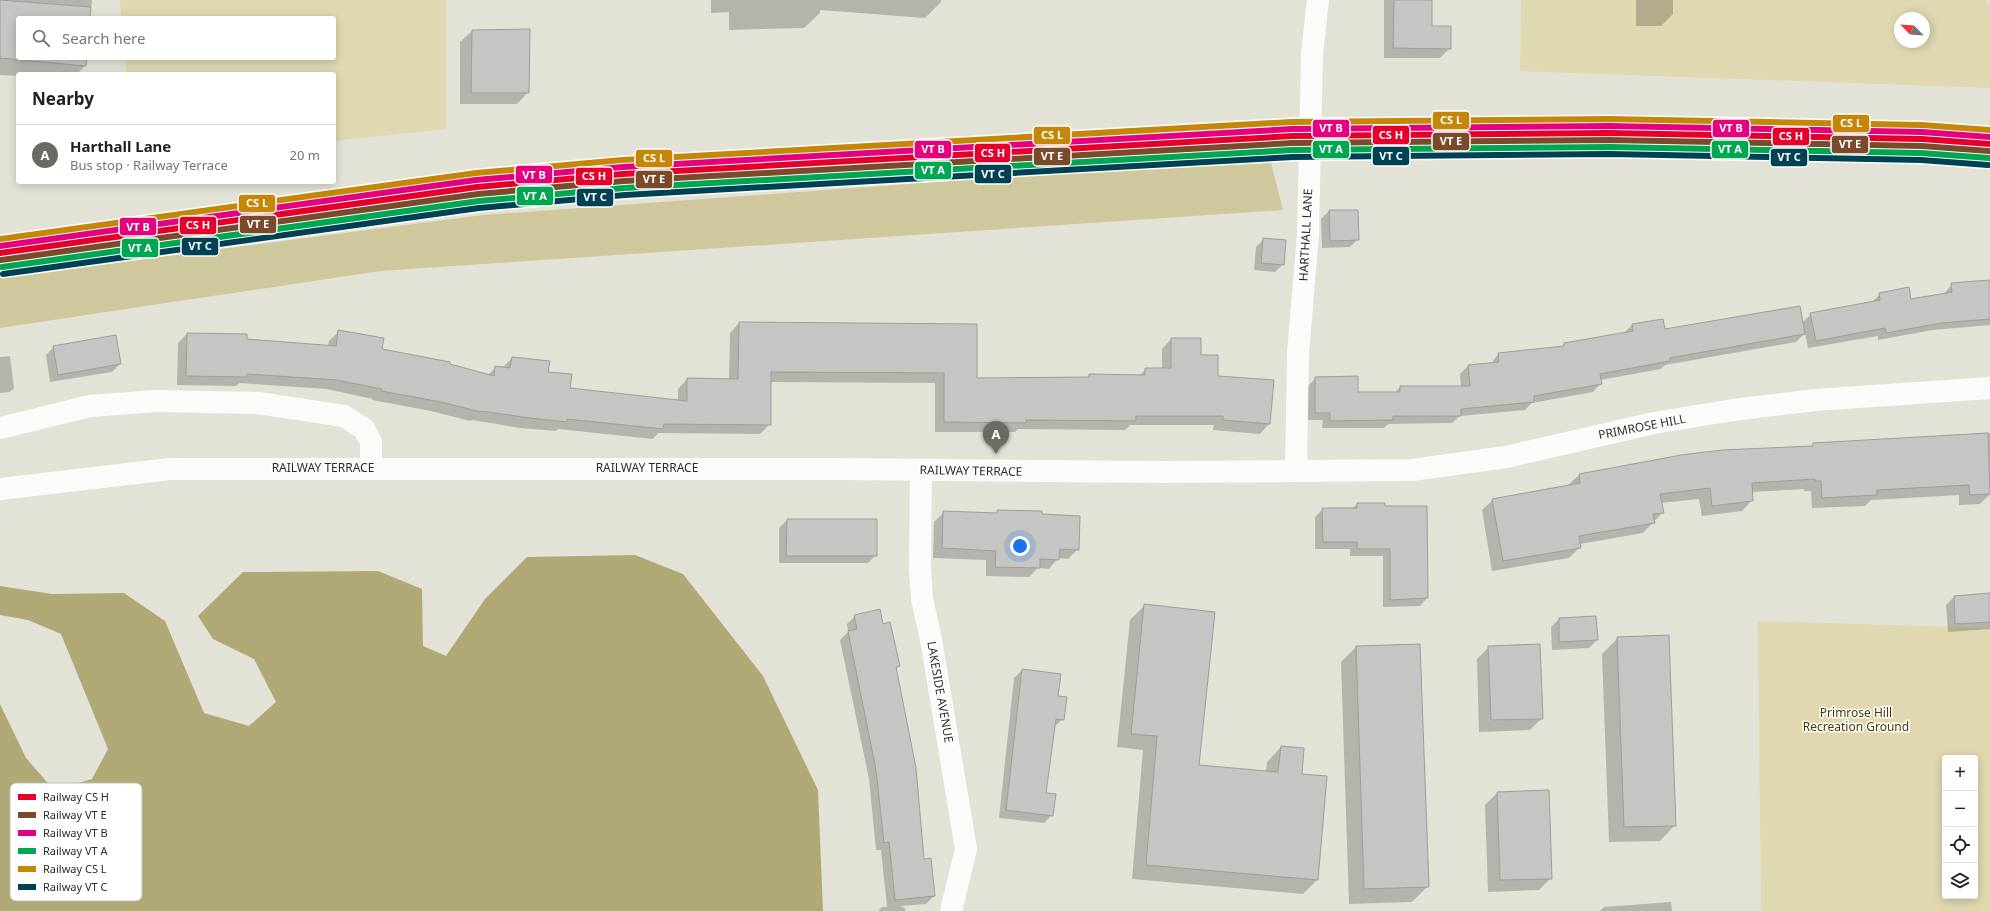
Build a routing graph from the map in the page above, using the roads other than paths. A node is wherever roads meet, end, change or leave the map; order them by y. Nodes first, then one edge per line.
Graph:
1 (1318, 0) edge
2 (1990, 388) edge
3 (0, 428) edge
4 (371, 468) junction
5 (921, 470) junction
6 (1296, 470) junction
7 (0, 489) edge
8 (951, 911) edge

1 - 6 street, HARTHALL LANE
2 - 6 street, PRIMROSE HILL
3 - 4 street
4 - 5 street, RAILWAY TERRACE
4 - 7 street, RAILWAY TERRACE
5 - 6 street, RAILWAY TERRACE
5 - 8 street, LAKESIDE AVENUE

